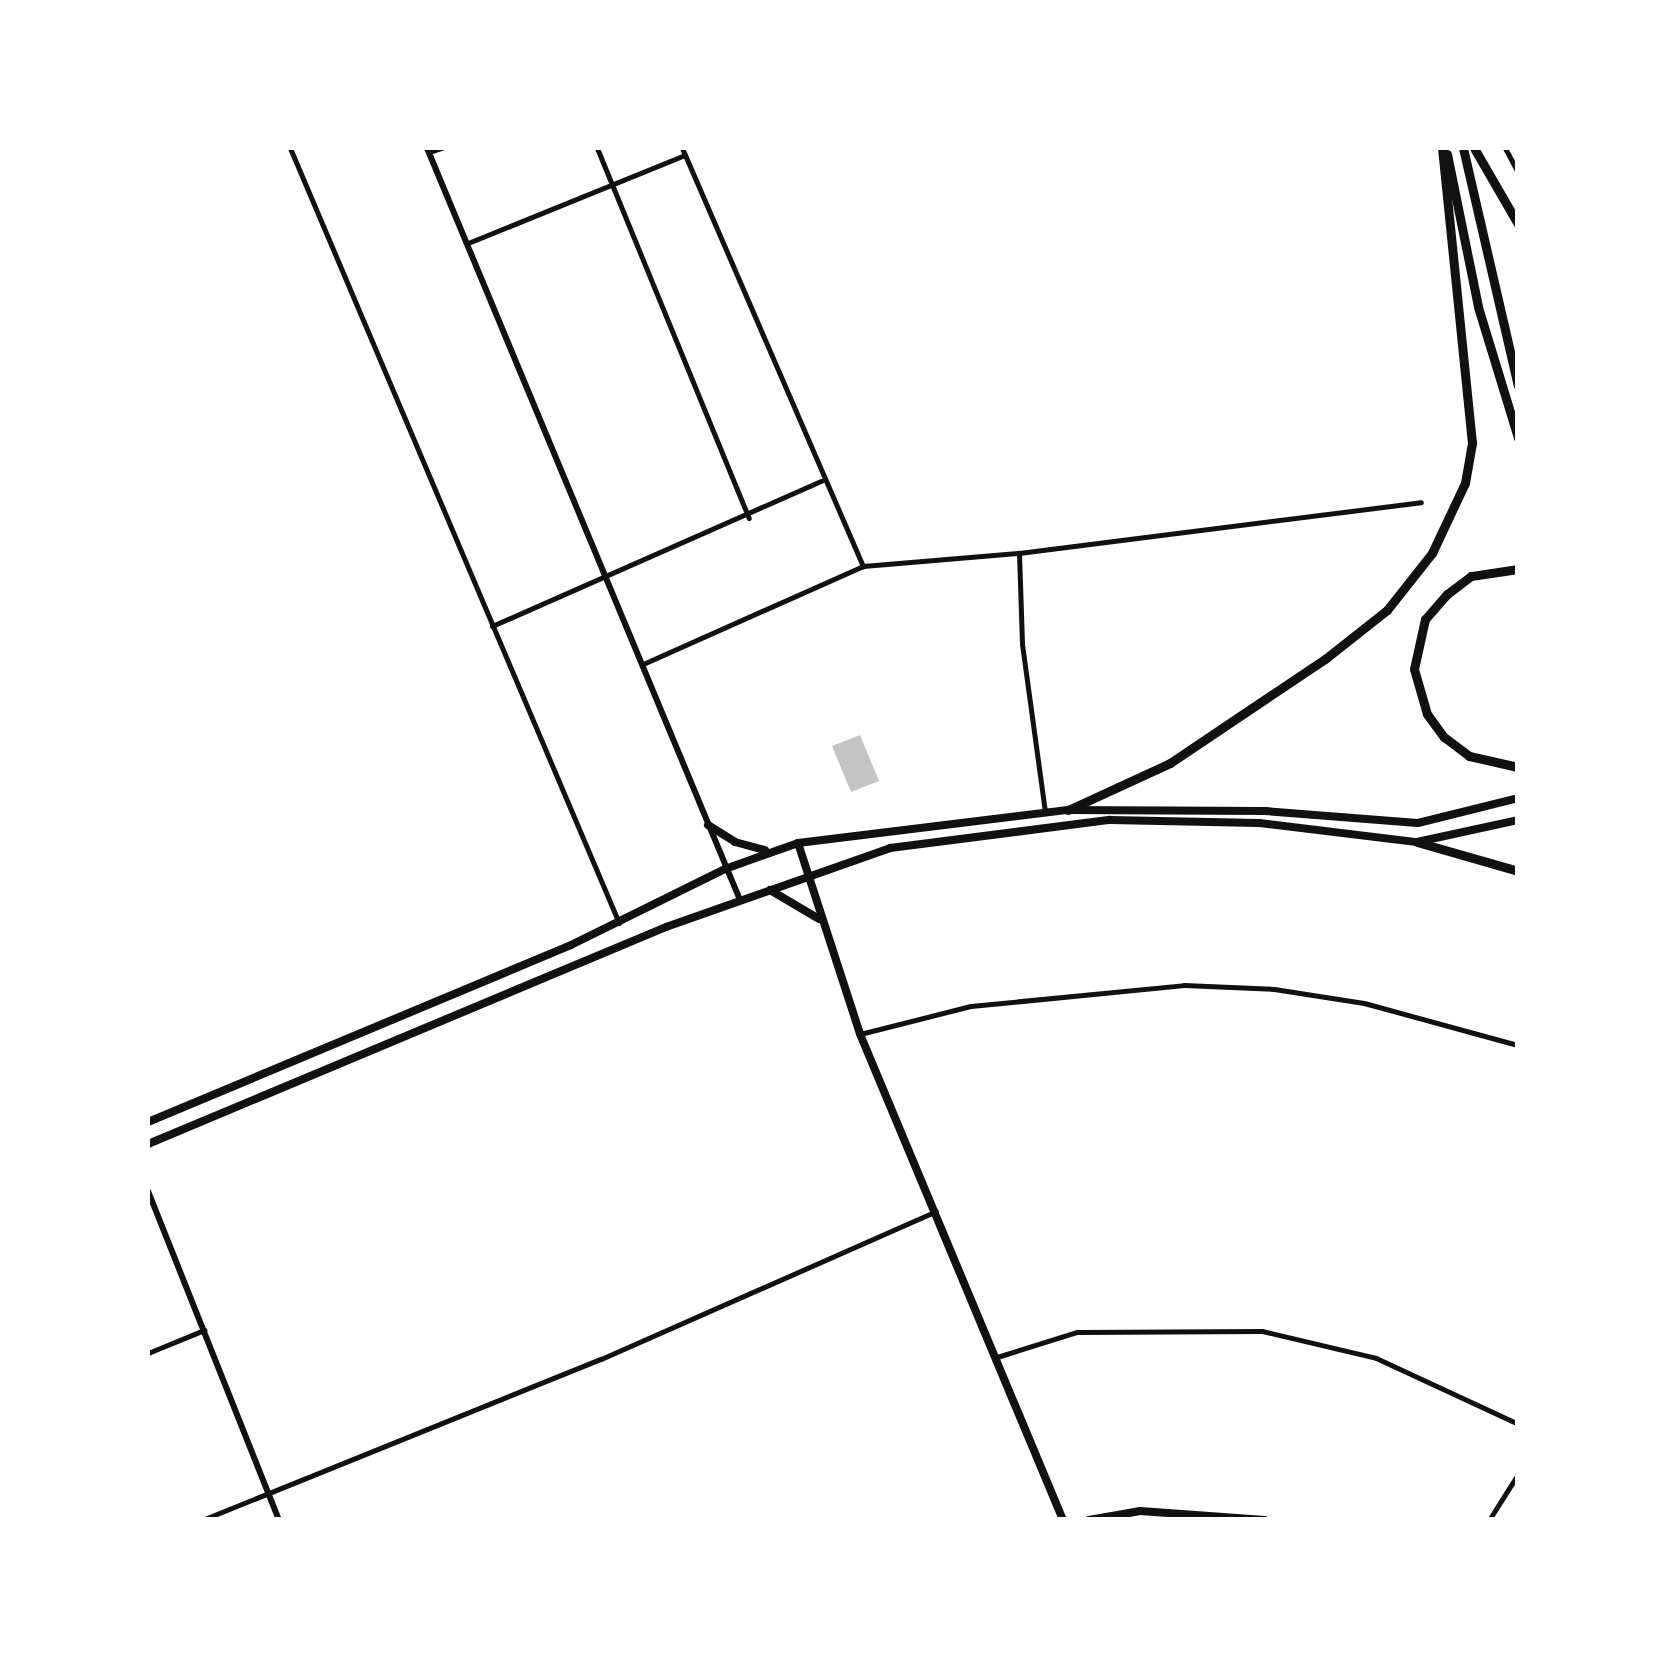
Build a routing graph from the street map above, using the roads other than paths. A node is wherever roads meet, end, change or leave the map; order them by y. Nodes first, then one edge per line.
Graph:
1 (290, 148) edge
2 (441, 148) edge
3 (596, 148) edge
4 (1444, 148) edge
5 (1463, 148) edge
6 (1474, 148) edge
7 (1505, 148) edge
8 (428, 150) edge
9 (683, 151) edge
10 (1518, 172) edge
11 (612, 184) junction
12 (1518, 224) edge
13 (468, 243) junction
14 (1518, 386) edge
15 (1518, 438) edge
16 (821, 481) junction
17 (1422, 502) dead end
18 (749, 518) junction
19 (1019, 553) junction
20 (863, 566) junction
21 (1518, 569) edge
22 (607, 579) junction
23 (492, 626) junction
24 (642, 664) junction
25 (1518, 767) edge
26 (1518, 798) edge
27 (1068, 810) junction
28 (1045, 812) junction
29 (1518, 820) edge
30 (708, 825) junction
31 (1417, 842) junction
32 (798, 843) junction
33 (770, 850) junction
34 (725, 868) junction
35 (1518, 871) edge
36 (808, 875) junction
37 (766, 890) junction
38 (740, 900) junction
39 (818, 919) junction
40 (619, 924) junction
41 (860, 1034) junction
42 (1518, 1045) edge
43 (148, 1122) edge
44 (148, 1144) edge
45 (148, 1192) edge
46 (936, 1212) junction
47 (204, 1330) junction
48 (148, 1354) edge
49 (997, 1358) junction
50 (1518, 1424) edge
51 (1518, 1474) edge
52 (268, 1492) junction
53 (202, 1520) edge
54 (280, 1520) edge
55 (1063, 1520) edge
56 (1089, 1520) edge
57 (1264, 1520) edge
58 (1488, 1520) edge

1 - 23 street
2 - 8 street
3 - 11 street
4 - 15 highway
4 - 27 highway
5 - 14 highway
6 - 12 highway
7 - 10 street
8 - 13 street
9 - 11 street
9 - 16 street
11 - 13 street
11 - 18 street
13 - 22 street
16 - 18 street
16 - 20 street
17 - 19 street
18 - 22 street
19 - 20 street
19 - 28 street
20 - 24 street
21 - 25 highway
22 - 23 street
22 - 24 street
23 - 40 street
24 - 30 street
26 - 27 main road
27 - 28 main road
28 - 32 main road
29 - 31 main road
30 - 33 main road
30 - 34 street
31 - 35 highway
31 - 36 main road
32 - 33 main road
32 - 36 main road
33 - 34 main road
34 - 38 street
34 - 40 main road
36 - 37 main road
36 - 39 main road
37 - 38 main road
37 - 39 main road
38 - 44 main road
39 - 41 main road
40 - 43 main road
41 - 42 street
41 - 46 main road
45 - 47 street
46 - 49 main road
46 - 52 street
47 - 48 street
47 - 52 street
49 - 50 street
49 - 55 main road
51 - 58 street
52 - 53 street
52 - 54 street
56 - 57 main road

